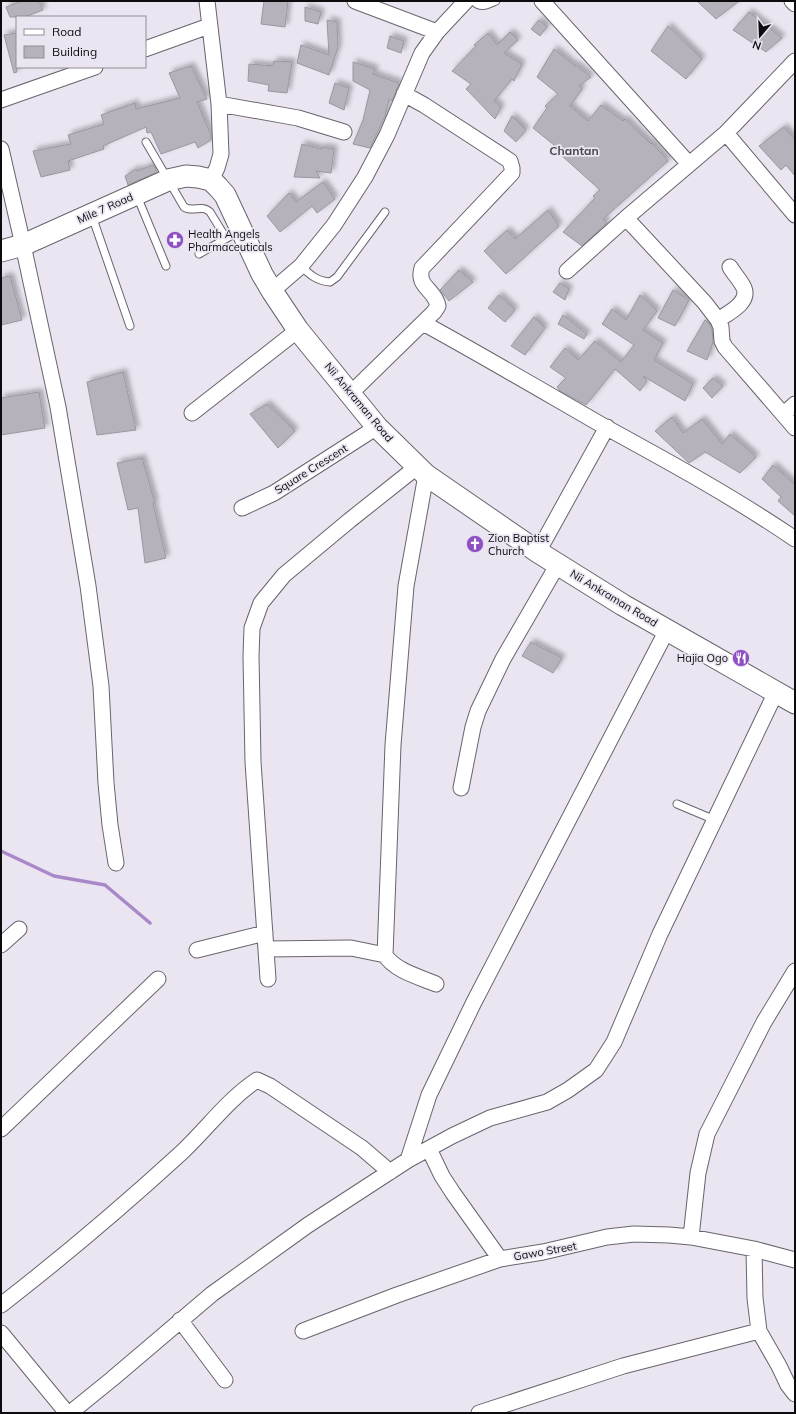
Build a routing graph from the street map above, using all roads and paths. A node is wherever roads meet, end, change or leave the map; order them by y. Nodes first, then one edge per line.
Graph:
1 (207, 1) edge
2 (355, 1) edge
3 (466, 1) edge
4 (473, 1) edge
5 (496, 1) edge
6 (542, 1) edge
7 (792, 1) edge
8 (795, 4) edge
9 (209, 26) junction
10 (437, 32) junction
11 (146, 49) edge
12 (795, 61) edge
13 (92, 68) edge
14 (404, 94) junction
15 (1, 100) edge
16 (219, 104) junction
17 (344, 132) dead end
18 (726, 133) junction
19 (146, 142) dead end
20 (1, 150) edge
21 (689, 164) junction
22 (168, 180) junction
23 (211, 180) junction
24 (136, 194) junction
25 (384, 212) dead end
26 (91, 214) junction
27 (795, 215) edge
28 (626, 218) junction
29 (233, 234) junction
30 (23, 244) junction
31 (1, 251) edge
32 (199, 254) dead end
33 (166, 266) dead end
34 (301, 266) junction
35 (730, 267) dead end
36 (567, 271) dead end
37 (272, 291) junction
38 (718, 320) junction
39 (423, 323) junction
40 (130, 326) dead end
41 (298, 330) junction
42 (351, 393) junction
43 (789, 409) edge
44 (192, 414) dead end
45 (378, 427) junction
46 (607, 427) junction
47 (795, 428) edge
48 (422, 470) junction
49 (242, 508) dead end
50 (795, 539) edge
51 (538, 552) junction
52 (558, 564) junction
53 (666, 630) junction
54 (776, 692) junction
55 (795, 703) edge
56 (460, 788) dead end
57 (677, 804) dead end
58 (715, 820) junction
59 (116, 863) dead end
60 (19, 928) dead end
61 (264, 933) junction
62 (1, 945) edge
63 (266, 949) junction
64 (197, 950) dead end
65 (385, 955) junction
66 (795, 971) edge
67 (158, 979) dead end
68 (268, 979) dead end
69 (436, 984) dead end
70 (1, 1129) edge
71 (429, 1149) junction
72 (408, 1160) junction
73 (390, 1172) junction
74 (691, 1237) junction
75 (754, 1249) junction
76 (500, 1259) junction
77 (795, 1260) edge
78 (1, 1305) edge
79 (180, 1320) junction
80 (303, 1331) dead end
81 (759, 1331) junction
82 (1, 1333) edge
83 (225, 1380) dead end
84 (795, 1394) edge
85 (68, 1413) edge
86 (479, 1413) edge

1 - 9 street
2 - 10 street
3 - 10 street
4 - 5 lane
6 - 21 street
7 - 8 street
9 - 11 street
9 - 16 street
10 - 14 street
12 - 18 street
13 - 15 street
14 - 34 street
14 - 39 street
16 - 17 street
16 - 23 street
18 - 21 street
18 - 27 street
19 - 22 lane
20 - 30 street
21 - 28 street
22 - 23 street, Mile 7 Road
22 - 24 street, Mile 7 Road
22 - 29 lane
23 - 29 street, Nii Ankraman Road
24 - 26 street, Mile 7 Road
24 - 33 lane
25 - 34 lane
26 - 30 street, Mile 7 Road
26 - 40 lane
28 - 36 street
28 - 38 street
29 - 32 lane
29 - 37 street, Nii Ankraman Road
30 - 31 street, Mile 7 Road
30 - 59 street
34 - 37 street
35 - 38 street
37 - 41 street, Nii Ankraman Road
38 - 43 street
39 - 42 street
39 - 46 street
41 - 42 street, Nii Ankraman Road
41 - 44 street
42 - 45 street, Nii Ankraman Road
43 - 47 street
45 - 48 street, Nii Ankraman Road
45 - 49 street, Square Crescent
46 - 50 street
46 - 51 street
48 - 51 street, Nii Ankraman Road
48 - 61 street
48 - 65 street
51 - 52 street, Nii Ankraman Road
52 - 53 street, Nii Ankraman Road
52 - 56 street
53 - 54 street, Nii Ankraman Road
53 - 72 street
54 - 55 street, Nii Ankraman Road
54 - 58 street
57 - 58 lane
58 - 71 street
60 - 62 street
61 - 63 street
61 - 64 street
63 - 65 street
63 - 68 street
65 - 69 street
66 - 74 street
67 - 70 street
71 - 72 street
71 - 76 street
72 - 73 street
73 - 78 street
73 - 79 street
74 - 75 street, Gawo Street
74 - 76 street, Gawo Street
75 - 77 street, Gawo Street
75 - 81 street
76 - 80 street, Gawo Street
79 - 83 street
79 - 85 street
81 - 84 street
81 - 86 street
82 - 85 street

